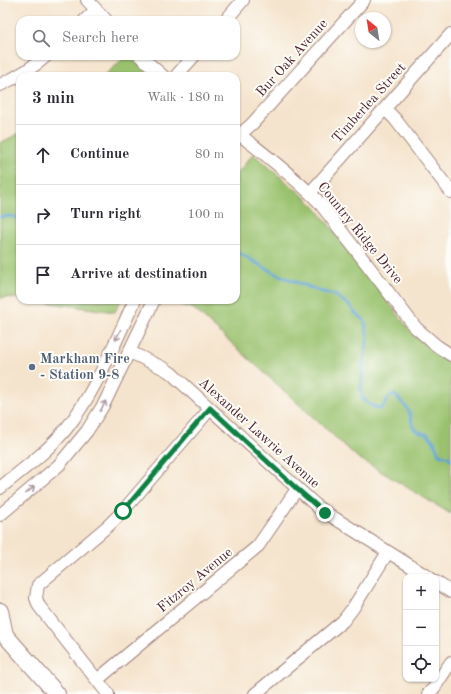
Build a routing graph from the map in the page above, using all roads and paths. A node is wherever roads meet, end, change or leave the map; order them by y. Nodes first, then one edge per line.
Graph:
1 (87, 0) edge
2 (364, 0) edge
3 (241, 1) edge
4 (96, 10) junction
5 (89, 16) edge
6 (102, 16) edge
7 (229, 16) edge
8 (451, 34) edge
9 (42, 60) edge
10 (145, 60) edge
11 (190, 60) edge
12 (27, 72) edge
13 (158, 72) edge
14 (180, 72) edge
15 (16, 78) edge
16 (0, 85) edge
17 (385, 108) junction
18 (240, 133) edge
19 (240, 137) edge
20 (451, 192) edge
21 (310, 193) junction
22 (133, 304) edge
23 (152, 304) edge
24 (130, 352) junction
25 (451, 355) edge
26 (210, 408) junction
27 (0, 488) edge
28 (297, 489) junction
29 (0, 515) edge
30 (388, 552) junction
31 (423, 574) edge
32 (439, 584) edge
33 (451, 592) edge
34 (0, 611) edge
35 (3, 634) edge
36 (451, 662) edge
37 (97, 680) junction
38 (57, 694) edge
39 (108, 694) edge
40 (255, 694) edge
41 (428, 694) edge

1 - 4 street
2 - 18 street, Bur Oak Avenue
3 - 7 street
4 - 5 street
4 - 6 street
8 - 17 street, Timberlea Street
9 - 12 street
10 - 13 street
11 - 14 street
15 - 16 street
17 - 20 street
17 - 21 street, Timberlea Street
19 - 21 street, Country Ridge Drive
21 - 25 street, Country Ridge Drive
22 -> 27 street
23 - 24 street
24 - 26 street, Alexander Lawrie Avenue
29 -> 24 street
26 - 28 street, Alexander Lawrie Avenue
26 - 37 street
28 - 30 street, Alexander Lawrie Avenue
28 - 37 street, Fitzroy Avenue
30 - 31 street, Alexander Lawrie Avenue
30 - 40 street
32 - 33 street
34 - 35 main road
35 - 38 main road
36 - 41 street
37 - 39 street

